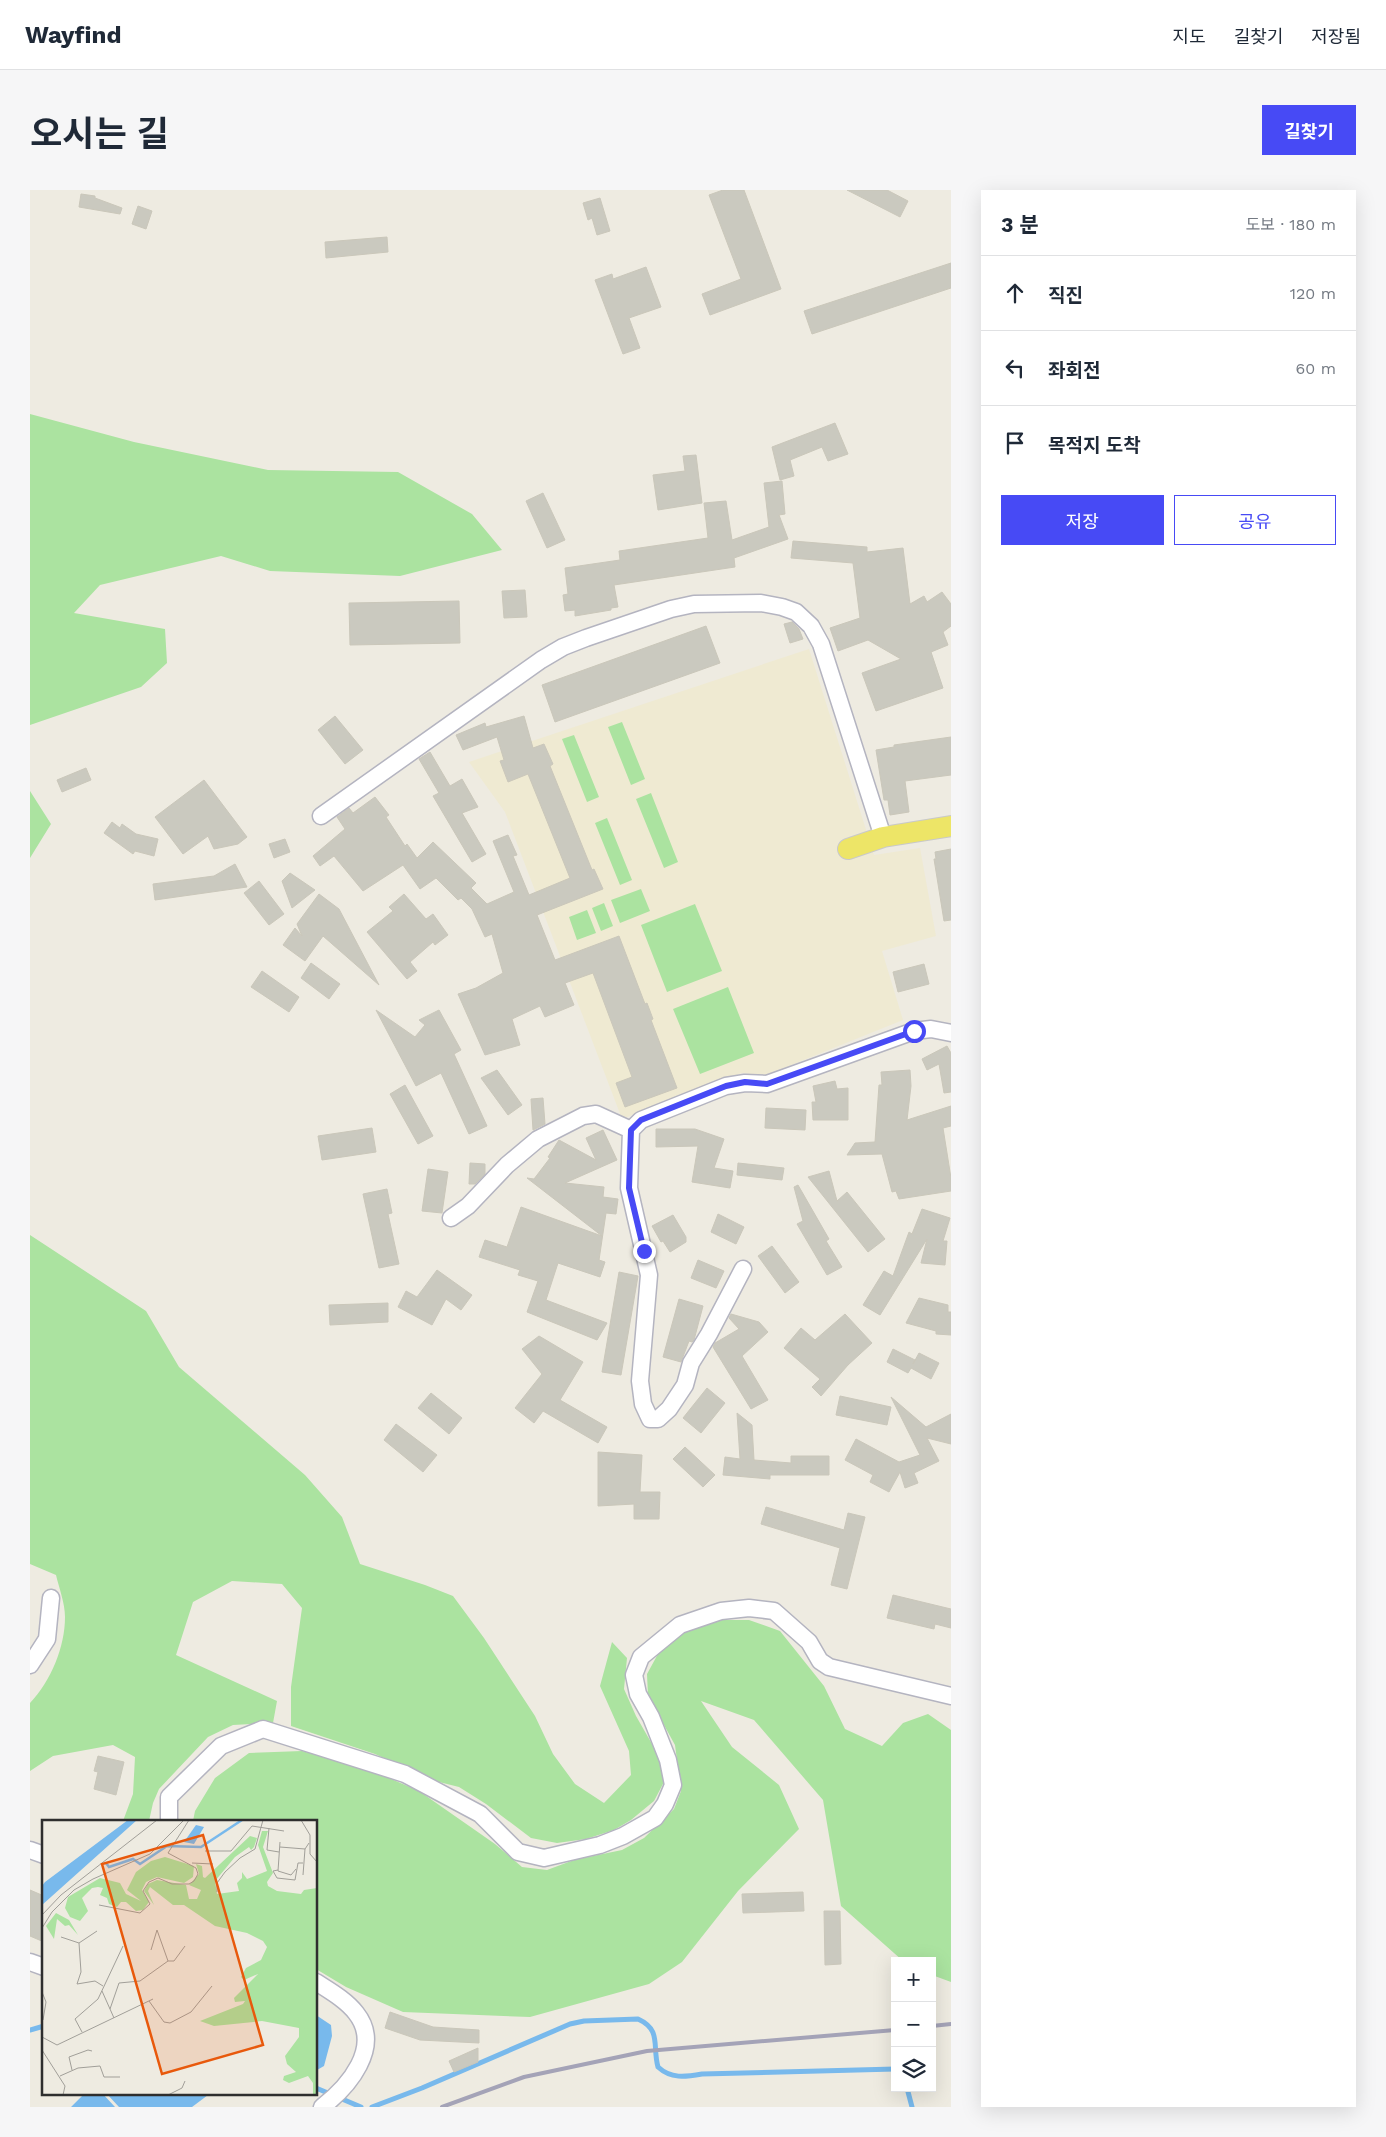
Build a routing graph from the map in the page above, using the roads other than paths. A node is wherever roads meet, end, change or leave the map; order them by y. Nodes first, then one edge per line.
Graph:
1 (321, 816) dead end
2 (951, 826) edge
3 (883, 838) junction
4 (848, 849) dead end
5 (951, 1033) edge
6 (631, 1130) junction
7 (451, 1218) dead end
8 (743, 1269) dead end
9 (51, 1598) dead end
10 (30, 1665) edge
11 (951, 1696) edge
12 (169, 1820) edge
13 (30, 1850) edge
14 (42, 1854) edge
15 (30, 1962) edge
16 (42, 1966) edge
17 (318, 1983) edge
18 (330, 2100) edge

1 - 3 street
2 - 3 main road
3 - 4 main road
5 - 6 street
6 - 7 street
6 - 8 street
9 - 10 street
11 - 12 street
13 - 14 street
15 - 16 street
17 - 18 street

